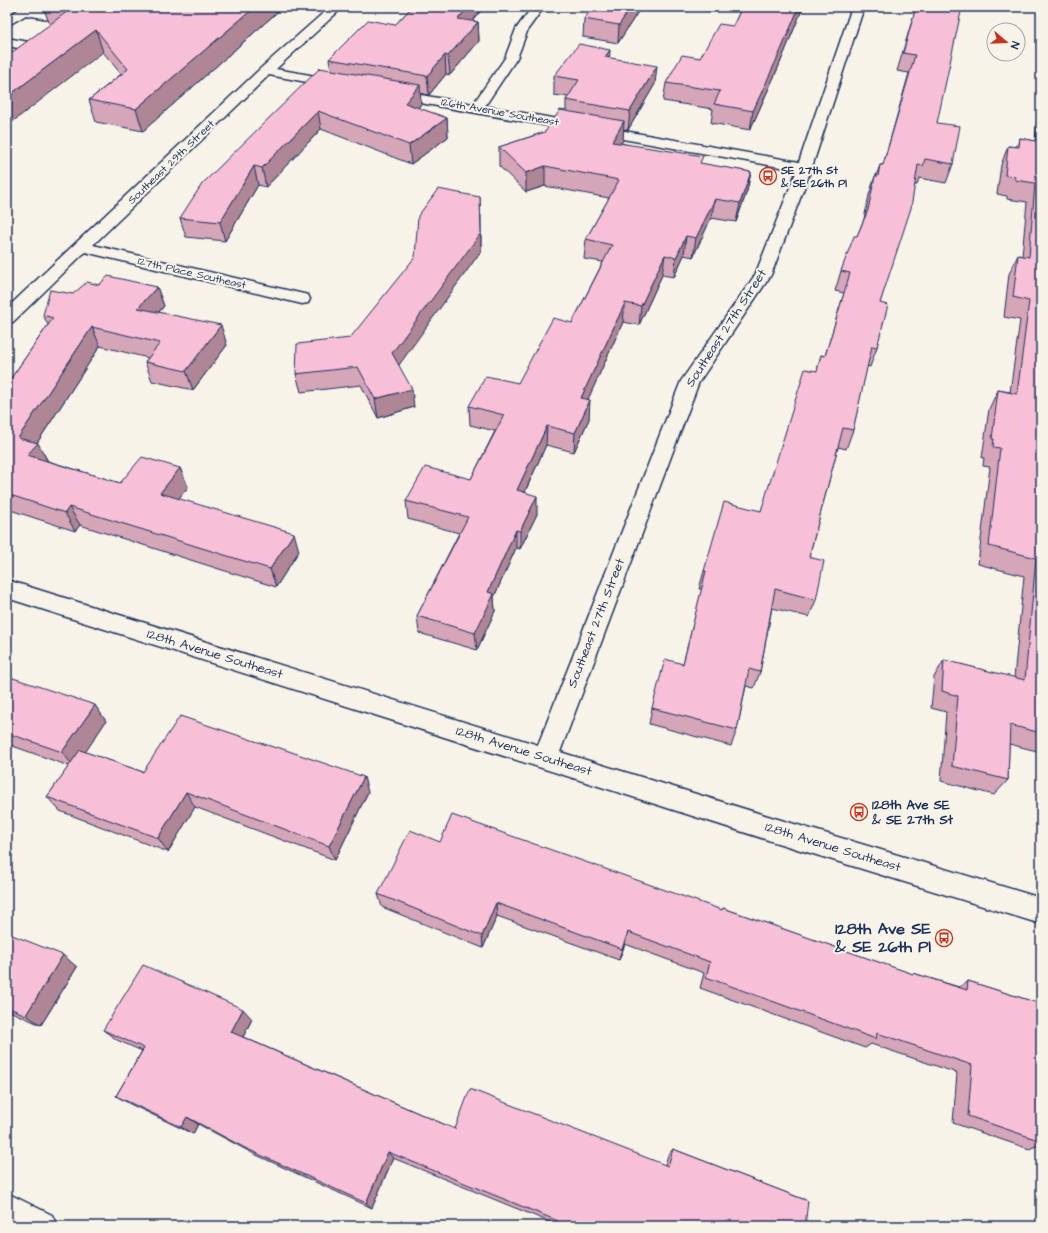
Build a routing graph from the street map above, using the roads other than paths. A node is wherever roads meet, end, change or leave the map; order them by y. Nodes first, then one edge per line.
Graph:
1 (337, 7) edge
2 (538, 7) edge
3 (858, 7) edge
4 (27, 9) edge
5 (58, 17) edge
6 (8, 21) edge
7 (7, 42) edge
8 (45, 49) edge
9 (266, 71) junction
10 (350, 86) edge
11 (379, 91) edge
12 (477, 108) junction
13 (805, 167) junction
14 (83, 247) junction
15 (302, 300) dead end
16 (7, 318) edge
17 (7, 589) edge
18 (545, 758) junction
19 (1041, 911) edge
20 (7, 1209) edge
21 (41, 1226) edge

1 - 9 street, Southeast 29th Street
2 - 12 street
3 - 13 street, Southeast 27th Street
4 - 5 street
4 - 6 street
7 - 8 street
9 - 10 street
9 - 14 street, Southeast 29th Street
11 - 12 street, 126th Avenue Southeast
12 - 13 street, 126th Avenue Southeast
13 - 18 street, Southeast 27th Street
14 - 15 street, 127th Place Southeast
14 - 16 street, Southeast 29th Street
17 - 18 street, 128th Avenue Southeast
18 - 19 street, 128th Avenue Southeast
20 - 21 street

